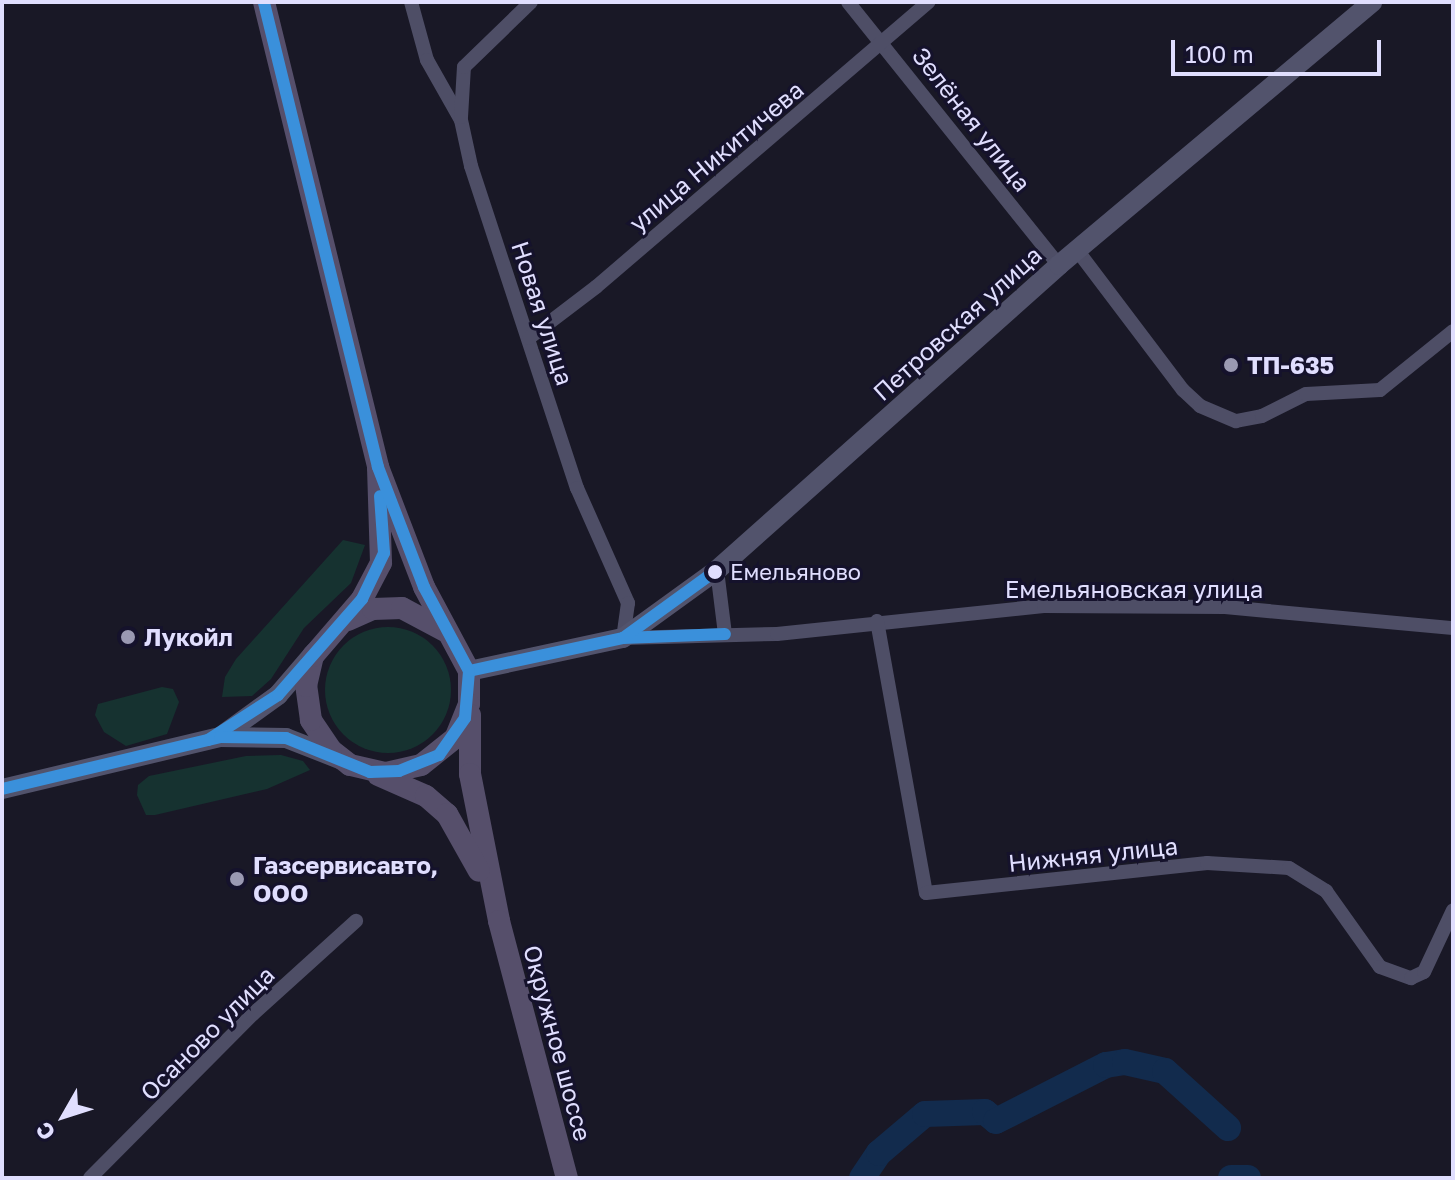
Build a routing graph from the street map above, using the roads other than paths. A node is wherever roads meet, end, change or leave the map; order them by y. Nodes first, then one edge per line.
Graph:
1 (264, 2) edge
2 (411, 2) edge
3 (531, 2) edge
4 (848, 2) edge
5 (928, 2) edge
6 (1372, 2) edge
7 (882, 42) junction
8 (461, 120) junction
9 (1077, 250) junction
10 (1059, 265) junction
11 (1453, 331) edge
12 (529, 338) junction
13 (378, 467) junction
14 (717, 570) junction
15 (877, 621) junction
16 (340, 624) junction
17 (1453, 628) edge
18 (725, 634) junction
19 (623, 638) junction
20 (321, 643) junction
21 (467, 671) junction
22 (220, 737) junction
23 (340, 759) junction
24 (370, 772) junction
25 (2, 789) edge
26 (1453, 910) edge
27 (356, 921) dead end
28 (499, 921) junction
29 (90, 1178) edge
30 (567, 1178) edge

1 - 13 main road
2 - 8 street, Новая улица
3 - 8 street
4 - 7 street, Зелёная улица
5 - 7 street, улица Никитичева
6 - 9 street, Петровская улица
7 - 10 street, Зелёная улица
7 - 12 street, улица Никитичева
8 - 12 street, Новая улица
9 - 10 street, Петровская улица
9 - 11 street
10 - 14 street, Петровская улица
12 - 19 street, Новая улица
13 - 16 main road
13 - 21 main road
14 - 18 street
14 - 19 street, Петровская улица
15 - 17 street, Емельяновская улица
15 - 18 street, Емельяновская улица
15 - 26 street, Нижняя улица
16 - 20 main road
16 - 21 main road
18 - 19 street, Емельяновская улица
19 - 21 street, Петровская улица
20 - 22 street
20 - 23 main road
21 - 24 main road
21 - 28 main road, Окружное шоссе
22 - 23 street
22 - 25 street
23 - 24 main road
24 - 28 main road, Окружное шоссе
27 - 29 street, Осаново улица
28 - 30 main road, Окружное шоссе

